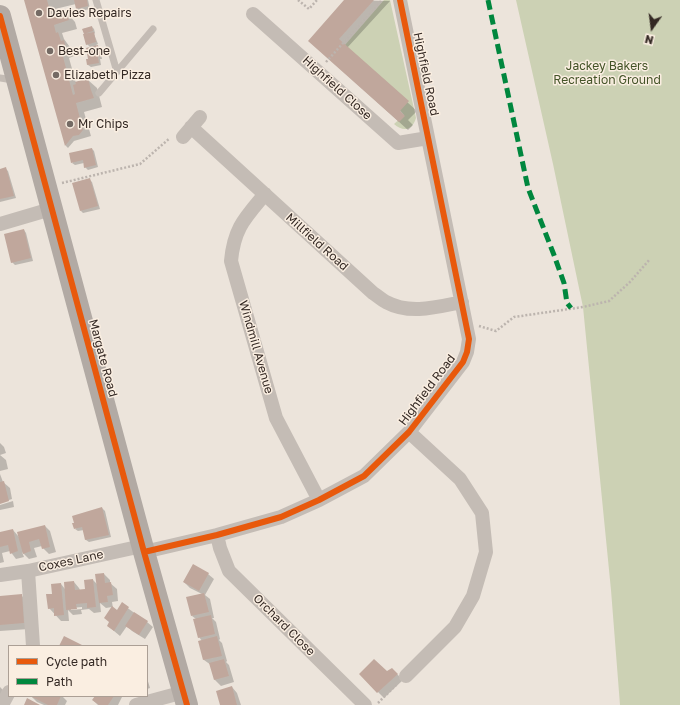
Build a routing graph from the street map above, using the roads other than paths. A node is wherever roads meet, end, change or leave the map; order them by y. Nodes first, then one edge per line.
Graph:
1 (96, 0) edge
2 (400, 0) edge
3 (253, 14) dead end
4 (0, 16) edge
5 (154, 29) dead end
6 (117, 72) junction
7 (9, 79) edge
8 (99, 92) dead end
9 (192, 127) road end
10 (428, 138) junction
11 (265, 194) junction
12 (51, 209) junction
13 (0, 224) edge
14 (462, 302) junction
15 (410, 432) junction
16 (319, 500) junction
17 (217, 535) junction
18 (143, 549) junction
19 (28, 571) junction
20 (0, 576) edge
21 (33, 645) edge
22 (406, 676) road end
23 (8, 694) edge
24 (186, 699) edge
25 (2, 705) edge
26 (136, 705) edge
27 (365, 705) edge

1 - 6 lane
2 - 10 street, Highfield Road
3 - 10 street, Highfield Close
4 - 7 main road, Margate Road
5 - 6 lane
6 - 8 lane
7 - 12 main road, Margate Road
9 - 11 street, Millfield Road
10 - 14 street, Highfield Road
11 - 14 street, Millfield Road
11 - 16 street, Windmill Avenue
12 - 13 street
12 - 18 main road, Margate Road
14 - 15 street, Highfield Road
15 - 16 street, Highfield Road
15 - 22 street
16 - 17 street, Highfield Road
17 - 18 street, Highfield Road
17 - 27 street, Orchard Close
18 - 19 street, Coxes Lane
18 - 24 main road, Margate Road
19 - 20 street, Coxes Lane
19 - 21 street
23 - 25 street
24 - 26 street

